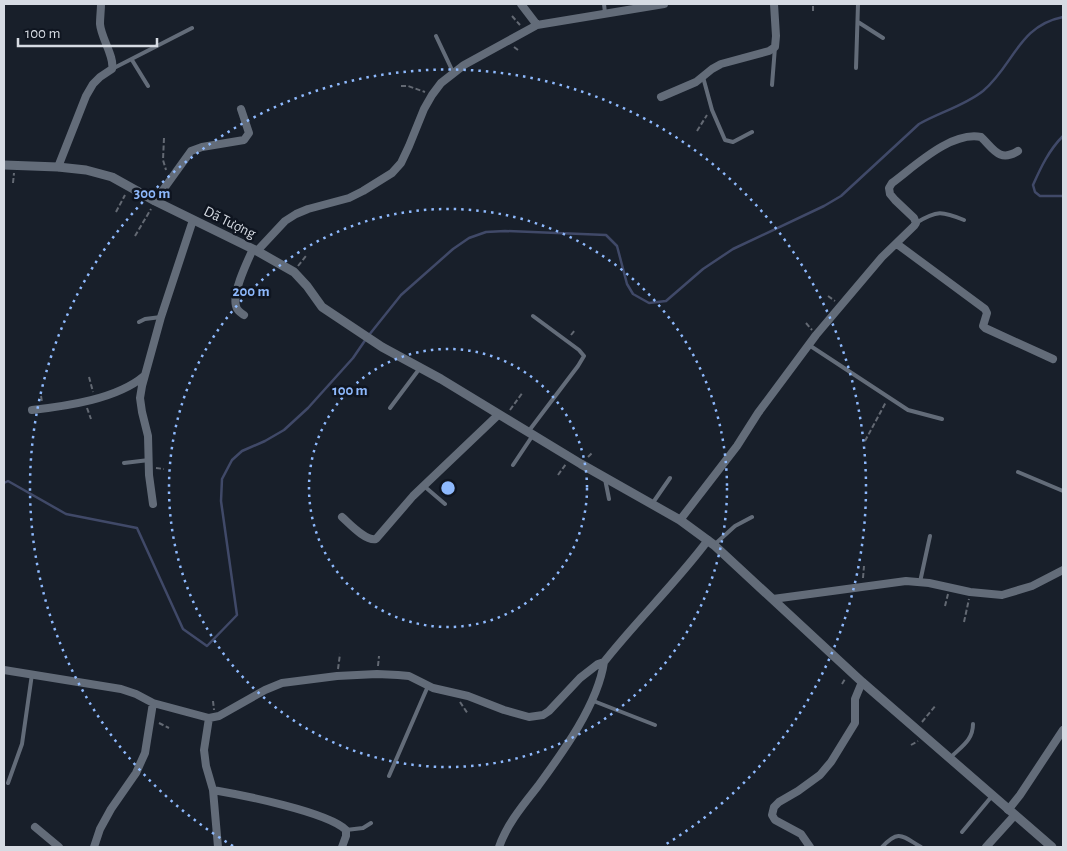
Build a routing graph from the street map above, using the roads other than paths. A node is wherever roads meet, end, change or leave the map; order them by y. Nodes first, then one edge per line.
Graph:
1 (101, 4) edge
2 (521, 4) edge
3 (604, 4) edge
4 (664, 4) edge
5 (774, 4) edge
6 (858, 4) edge
7 (605, 13) junction
8 (858, 22) junction
9 (537, 25) junction
10 (192, 28) dead end
11 (436, 36) dead end
12 (883, 38) dead end
13 (775, 47) junction
14 (132, 60) junction
15 (856, 68) dead end
16 (112, 69) junction
17 (453, 72) junction
18 (703, 77) junction
19 (772, 85) dead end
20 (148, 86) dead end
21 (661, 97) dead end
22 (242, 109) dead end
23 (752, 132) dead end
24 (1018, 151) dead end
25 (4, 166) edge
26 (58, 167) junction
27 (156, 201) junction
28 (193, 220) junction
29 (964, 220) dead end
30 (916, 223) junction
31 (897, 244) junction
32 (255, 250) junction
33 (244, 315) dead end
34 (161, 316) junction
35 (533, 316) dead end
36 (140, 322) dead end
37 (809, 345) junction
38 (1053, 359) dead end
39 (420, 368) junction
40 (144, 376) junction
41 (390, 408) dead end
42 (32, 410) dead end
43 (501, 417) junction
44 (942, 419) dead end
45 (530, 434) junction
46 (149, 460) junction
47 (124, 463) dead end
48 (512, 465) dead end
49 (1018, 472) dead end
50 (604, 477) junction
51 (670, 478) dead end
52 (424, 486) junction
53 (1063, 491) edge
54 (609, 499) dead end
55 (153, 504) dead end
56 (445, 504) dead end
57 (652, 504) junction
58 (342, 517) dead end
59 (752, 517) dead end
60 (680, 520) junction
61 (930, 536) dead end
62 (711, 543) junction
63 (1063, 570) edge
64 (920, 582) junction
65 (773, 599) junction
66 (604, 662) junction
67 (4, 670) edge
68 (32, 674) junction
69 (862, 682) junction
70 (428, 686) junction
71 (592, 700) junction
72 (153, 703) junction
73 (209, 718) junction
74 (973, 724) dead end
75 (655, 725) dead end
76 (1063, 730) edge
77 (949, 759) junction
78 (389, 776) dead end
79 (8, 783) dead end
80 (213, 790) junction
81 (992, 796) junction
82 (1011, 813) junction
83 (370, 823) dead end
84 (35, 827) dead end
85 (346, 830) junction
86 (962, 832) dead end
87 (59, 847) edge
88 (94, 847) edge
89 (218, 847) edge
90 (342, 847) edge
91 (499, 847) edge
92 (810, 847) edge
93 (882, 847) edge
94 (921, 847) edge
95 (986, 847) edge
96 (1052, 847) edge

1 - 16 street
2 - 9 street
3 - 7 lane
4 - 7 street
5 - 13 street
6 - 8 lane
7 - 9 street
8 - 12 lane
8 - 15 lane
9 - 17 street
10 - 14 lane
11 - 17 lane
13 - 18 street
13 - 19 lane
14 - 16 lane
14 - 20 lane
16 - 26 street
17 - 32 street
18 - 21 street
18 - 23 lane
22 - 27 street
24 - 30 street
25 - 26 street, Dã Tượng
26 - 27 street, Dã Tượng
27 - 28 street, Dã Tượng
28 - 32 street, Dã Tượng
28 - 34 street
29 - 30 lane
30 - 31 street
31 - 37 street
31 - 38 street
32 - 33 street
32 - 39 street, Dã Tượng
34 - 36 lane
34 - 40 street
35 - 45 lane
37 - 44 lane
37 - 60 street
39 - 41 lane
39 - 43 street, Dã Tượng
40 - 42 street
40 - 46 street
43 - 45 street, Dã Tượng
43 - 52 street
45 - 48 lane
45 - 50 street, Dã Tượng
46 - 47 lane
46 - 55 street
49 - 53 lane
50 - 54 lane
50 - 57 street, Dã Tượng
51 - 57 lane
52 - 56 lane
52 - 58 street
57 - 60 street, Dã Tượng
59 - 62 lane
60 - 62 street, Dã Tượng
61 - 64 lane
62 - 65 street, Dã Tượng
62 - 66 street
63 - 64 street
64 - 65 street
65 - 69 street, Dã Tượng
66 - 70 street
66 - 71 street
67 - 68 street
68 - 72 street
68 - 79 lane
69 - 77 street, Dã Tượng
69 - 92 street
70 - 73 street
70 - 78 lane
71 - 75 lane
71 - 91 street
72 - 73 street
72 - 88 street
73 - 80 street
74 - 77 lane
76 - 82 street
77 - 81 street, Dã Tượng
80 - 85 street
80 - 89 street
81 - 82 street, Dã Tượng
81 - 86 lane
82 - 95 street
82 - 96 street, Dã Tượng
83 - 85 lane
84 - 87 street
85 - 90 street
93 - 94 lane

